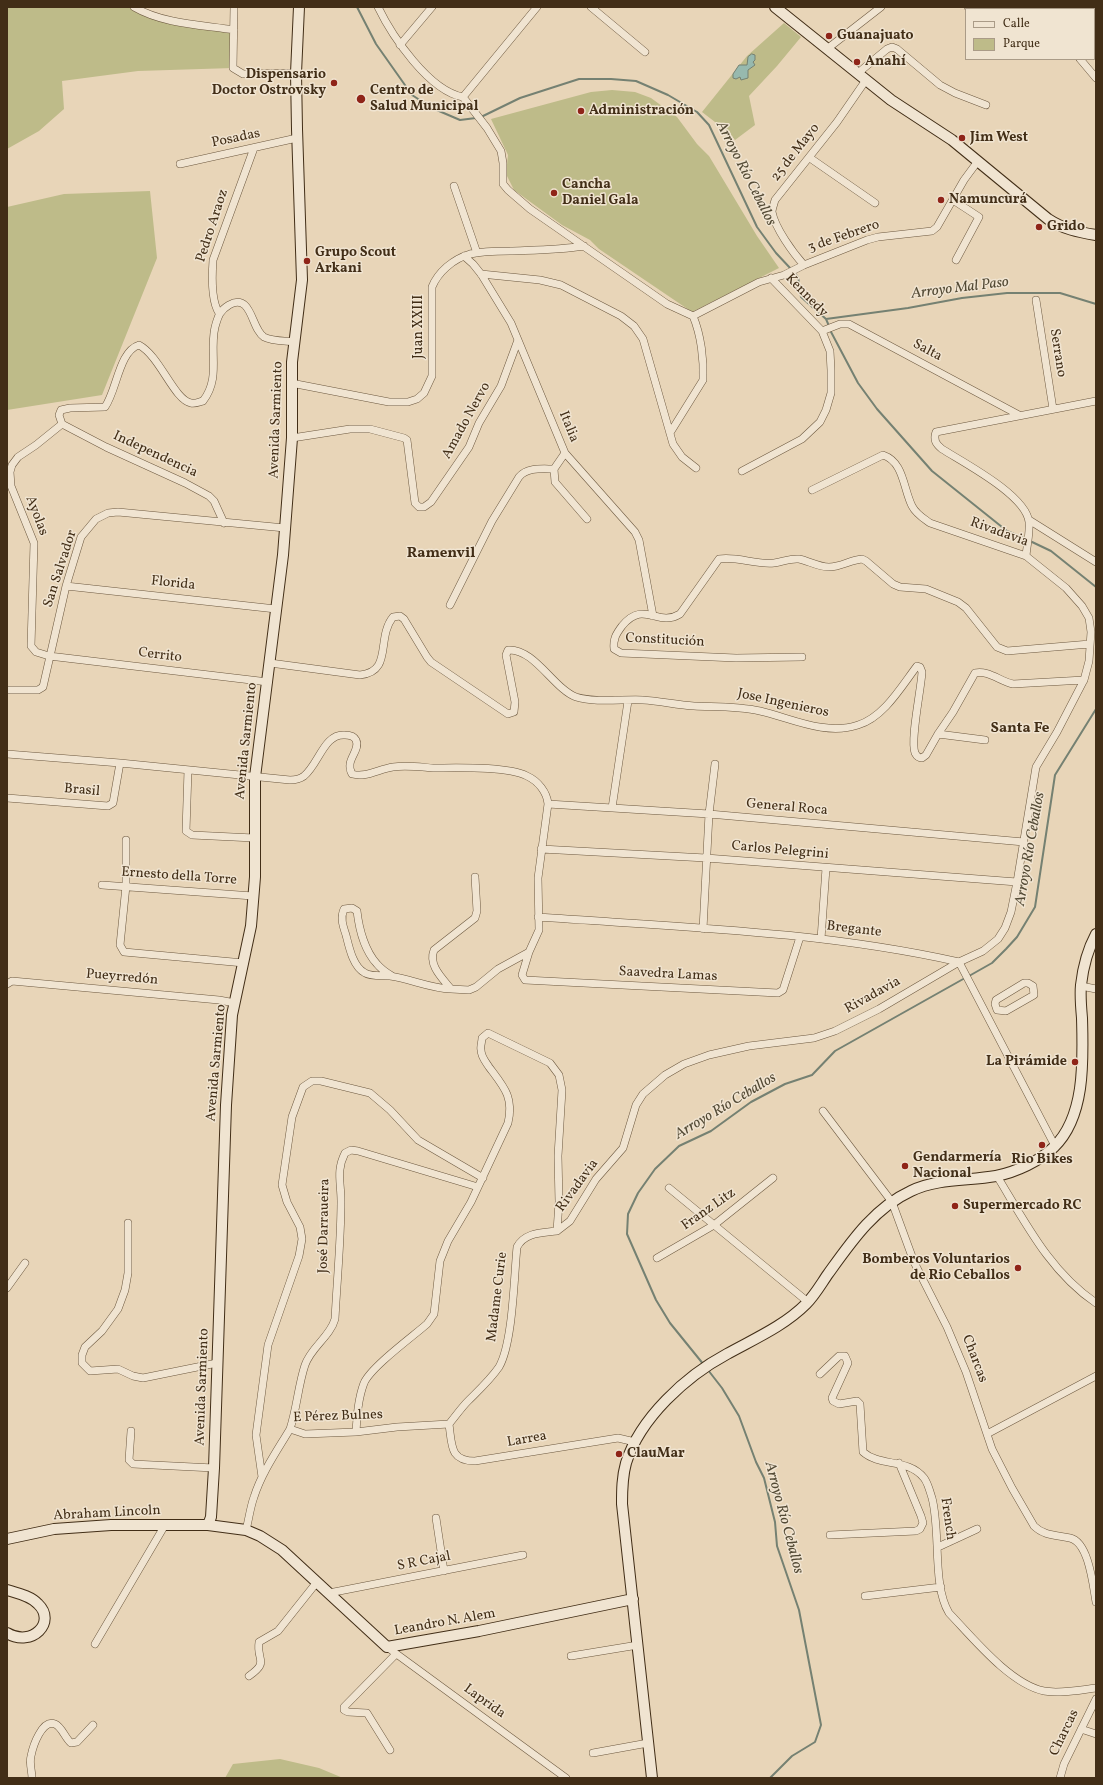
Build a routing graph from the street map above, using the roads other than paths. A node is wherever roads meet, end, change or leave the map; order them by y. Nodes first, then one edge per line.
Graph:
1 (134, 7) edge
2 (234, 7) edge
3 (299, 7) edge
4 (378, 7) edge
5 (432, 7) edge
6 (537, 7) edge
7 (591, 7) edge
8 (775, 7) edge
9 (881, 7) edge
10 (234, 30) junction
11 (400, 45) junction
12 (827, 49) junction
13 (645, 52) dead end
14 (1081, 60) edge
15 (296, 73) junction
16 (862, 76) junction
17 (1096, 78) edge
18 (465, 100) junction
19 (986, 105) dead end
20 (297, 138) junction
21 (254, 148) junction
22 (810, 158) junction
23 (978, 161) junction
24 (180, 164) dead end
25 (454, 186) dead end
26 (953, 200) junction
27 (875, 203) dead end
28 (1096, 235) edge
29 (584, 246) junction
30 (477, 253) junction
31 (464, 256) junction
32 (956, 260) dead end
33 (802, 266) junction
34 (481, 274) junction
35 (771, 278) junction
36 (1036, 300) dead end
37 (219, 313) junction
38 (693, 316) junction
39 (825, 330) junction
40 (518, 340) junction
41 (294, 342) junction
42 (291, 383) junction
43 (1096, 401) edge
44 (1053, 409) junction
45 (1018, 415) junction
46 (62, 424) junction
47 (670, 433) junction
48 (292, 438) junction
49 (565, 453) junction
50 (554, 468) junction
51 (696, 468) dead end
52 (742, 471) dead end
53 (812, 490) dead end
54 (587, 519) dead end
55 (1029, 520) junction
56 (224, 523) junction
57 (285, 528) junction
58 (1026, 556) junction
59 (1096, 562) edge
60 (66, 586) junction
61 (450, 605) dead end
62 (276, 609) junction
63 (653, 616) junction
64 (1090, 644) junction
65 (49, 656) junction
66 (802, 657) dead end
67 (270, 663) junction
68 (1084, 680) junction
69 (268, 682) junction
70 (7, 690) edge
71 (628, 701) junction
72 (938, 734) junction
73 (985, 740) dead end
74 (7, 754) edge
75 (120, 763) junction
76 (715, 764) dead end
77 (188, 770) junction
78 (255, 777) junction
79 (7, 798) edge
80 (548, 804) junction
81 (612, 808) junction
82 (709, 814) junction
83 (254, 838) junction
84 (126, 840) dead end
85 (1024, 842) junction
86 (541, 849) junction
87 (706, 858) junction
88 (826, 868) junction
89 (475, 877) dead end
90 (1017, 882) junction
91 (102, 885) dead end
92 (126, 886) junction
93 (253, 896) junction
94 (538, 917) junction
95 (703, 929) junction
96 (1096, 934) edge
97 (800, 937) junction
98 (821, 939) junction
99 (528, 952) junction
100 (244, 963) junction
101 (960, 965) junction
102 (392, 976) junction
103 (7, 984) edge
104 (1081, 986) junction
105 (450, 989) junction
106 (1096, 989) edge
107 (235, 1003) junction
108 (995, 1007) junction
109 (985, 1013) junction
110 (823, 1111) dead end
111 (1055, 1146) junction
112 (997, 1176) junction
113 (483, 1178) junction
114 (773, 1178) dead end
115 (478, 1187) junction
116 (670, 1188) dead end
117 (892, 1202) junction
118 (128, 1223) dead end
119 (714, 1225) junction
120 (557, 1231) junction
121 (657, 1258) dead end
122 (25, 1264) dead end
123 (7, 1288) edge
124 (808, 1302) junction
125 (1096, 1303) edge
126 (218, 1363) junction
127 (820, 1374) dead end
128 (1096, 1376) edge
129 (449, 1424) junction
130 (290, 1429) junction
131 (131, 1431) dead end
132 (356, 1432) junction
133 (987, 1434) junction
134 (635, 1442) junction
135 (899, 1464) junction
136 (214, 1468) junction
137 (262, 1477) junction
138 (436, 1518) dead end
139 (165, 1525) junction
140 (208, 1526) junction
141 (977, 1528) dead end
142 (246, 1530) junction
143 (830, 1535) dead end
144 (7, 1539) edge
145 (938, 1547) junction
146 (523, 1555) dead end
147 (444, 1571) junction
148 (317, 1582) junction
149 (941, 1587) junction
150 (7, 1590) edge
151 (329, 1593) junction
152 (865, 1596) dead end
153 (633, 1599) junction
154 (1096, 1602) edge
155 (7, 1633) edge
156 (95, 1644) dead end
157 (638, 1645) junction
158 (387, 1647) junction
159 (396, 1654) junction
160 (571, 1656) dead end
161 (249, 1676) dead end
162 (1096, 1688) edge
163 (1096, 1699) edge
164 (93, 1725) dead end
165 (1081, 1729) junction
166 (1096, 1734) edge
167 (648, 1743) junction
168 (390, 1750) dead end
169 (593, 1753) dead end
170 (32, 1778) edge
171 (566, 1778) edge
172 (652, 1778) edge
173 (1060, 1778) edge

1 - 10 street
2 - 10 street
3 - 15 street, Avenida Sarmiento
4 - 11 street
5 - 11 street
6 - 18 street
7 - 13 street
8 - 12 street
9 - 12 street
10 - 15 street
11 - 18 street
12 - 16 street
14 - 17 street
15 - 20 street, Avenida Sarmiento
16 - 19 street, 25 de Mayo
16 - 22 street, 25 de Mayo
16 - 23 street
18 - 29 street
20 - 21 street, Posadas
20 - 41 street, Avenida Sarmiento
21 - 24 street, Posadas
21 - 37 street, Pedro Araoz
22 - 27 street
22 - 33 street, 25 de Mayo
23 - 26 street, 3 de Febrero
23 - 28 street
25 - 30 street
26 - 32 street
26 - 33 street, 3 de Febrero
29 - 30 street, Juan XXIII
29 - 38 street
30 - 31 street, Juan XXIII
31 - 34 street, Italia
31 - 42 street, Juan XXIII
33 - 35 street, 3 de Febrero
34 - 40 street, Italia
34 - 47 street
35 - 38 street, 3 de Febrero
35 - 39 street, Kennedy
36 - 44 street, Serrano
37 - 41 street
37 - 46 street
38 - 47 street
39 - 45 street, Salta
39 - 52 street
40 - 48 street, Amado Nervo
40 - 49 street, Italia
41 - 42 street, Avenida Sarmiento
42 - 48 street, Avenida Sarmiento
43 - 44 street
44 - 45 street
45 - 55 street
46 - 56 street, Independencia
46 - 65 street, Ayolas
47 - 51 street
48 - 57 street, Avenida Sarmiento
49 - 50 street, Italia
49 - 63 street
50 - 54 street
50 - 61 street
53 - 58 street, Rivadavia
55 - 58 street
55 - 59 street
56 - 57 street, San Salvador
56 - 60 street, San Salvador
57 - 62 street, Avenida Sarmiento
58 - 64 street, Rivadavia
60 - 62 street, Florida
60 - 65 street, San Salvador
62 - 67 street, Avenida Sarmiento
63 - 64 street, Constitución
63 - 66 street, Constitución
64 - 68 street, Rivadavia
65 - 69 street, Cerrito
65 - 70 street, San Salvador
67 - 69 street, Avenida Sarmiento
67 - 71 street, Jose Ingenieros
68 - 72 street, Jose Ingenieros
68 - 85 street, Rivadavia
69 - 78 street, Avenida Sarmiento
71 - 72 street, Jose Ingenieros
71 - 81 street
72 - 73 street
74 - 75 street
75 - 77 street
75 - 79 street, Brasil
76 - 82 street
77 - 78 street
77 - 83 street
78 - 80 street
78 - 83 street, Avenida Sarmiento
80 - 81 street, General Roca
80 - 86 street
81 - 82 street, General Roca
82 - 85 street, General Roca
82 - 87 street
83 - 93 street, Avenida Sarmiento
84 - 92 street
85 - 90 street, Rivadavia
86 - 87 street, Carlos Pelegrini
86 - 94 street
87 - 88 street, Carlos Pelegrini
87 - 95 street
88 - 90 street, Carlos Pelegrini
88 - 98 street
89 - 105 street
90 - 101 street, Rivadavia
91 - 92 street, Ernesto della Torre
92 - 93 street, Ernesto della Torre
92 - 100 street
93 - 100 street, Avenida Sarmiento
94 - 95 street, Bregante
94 - 99 street
95 - 97 street, Bregante
96 - 104 street
97 - 98 street, Bregante
97 - 99 street, Saavedra Lamas
98 - 101 street, Bregante
99 - 105 street
100 - 107 street, Avenida Sarmiento
101 - 109 street
101 - 120 street, Rivadavia
102 - 102 street
102 - 105 street
103 - 107 street, Pueyrredón
104 - 106 street
104 - 111 street
107 - 126 street, Avenida Sarmiento
108 - 108 street
108 - 109 street
109 - 111 street
110 - 117 street, Charcas
111 - 112 street
112 - 117 street
112 - 125 street
113 - 115 street, Rivadavia
113 - 120 street, Rivadavia
113 - 137 street
114 - 119 street, Franz Litz
115 - 130 street, José Darraueira
115 - 132 street, Rivadavia
116 - 119 street
117 - 124 street
117 - 133 street, Charcas
118 - 126 street
119 - 121 street, Franz Litz
119 - 124 street
120 - 129 street, Madame Curie
122 - 123 street
124 - 134 street
126 - 136 street, Avenida Sarmiento
127 - 135 street, French
128 - 133 street
129 - 132 street, E Pérez Bulnes
129 - 134 street, Larrea
130 - 132 street, E Pérez Bulnes
130 - 137 street, E Pérez Bulnes
131 - 136 street
133 - 154 street, Charcas
134 - 153 street
135 - 143 street
135 - 145 street, French
136 - 140 street, Avenida Sarmiento
137 - 142 street, E Pérez Bulnes
138 - 147 street
139 - 140 street, Abraham Lincoln
139 - 144 street, Abraham Lincoln
139 - 156 street
140 - 142 street, Leandro N. Alem
141 - 145 street
142 - 148 street, Leandro N. Alem
145 - 149 street, French
146 - 147 street, S R Cajal
147 - 151 street, S R Cajal
148 - 151 street, Leandro N. Alem
148 - 161 street
149 - 152 street
149 - 162 street, French
150 - 155 street
151 - 158 street, Leandro N. Alem
153 - 157 street
153 - 158 street, Leandro N. Alem
157 - 160 street
157 - 167 street
158 - 159 street, Laprida
159 - 168 street
159 - 171 street, Laprida
163 - 165 street, Charcas
164 - 170 street
165 - 166 street
165 - 173 street, Charcas
167 - 169 street
167 - 172 street

